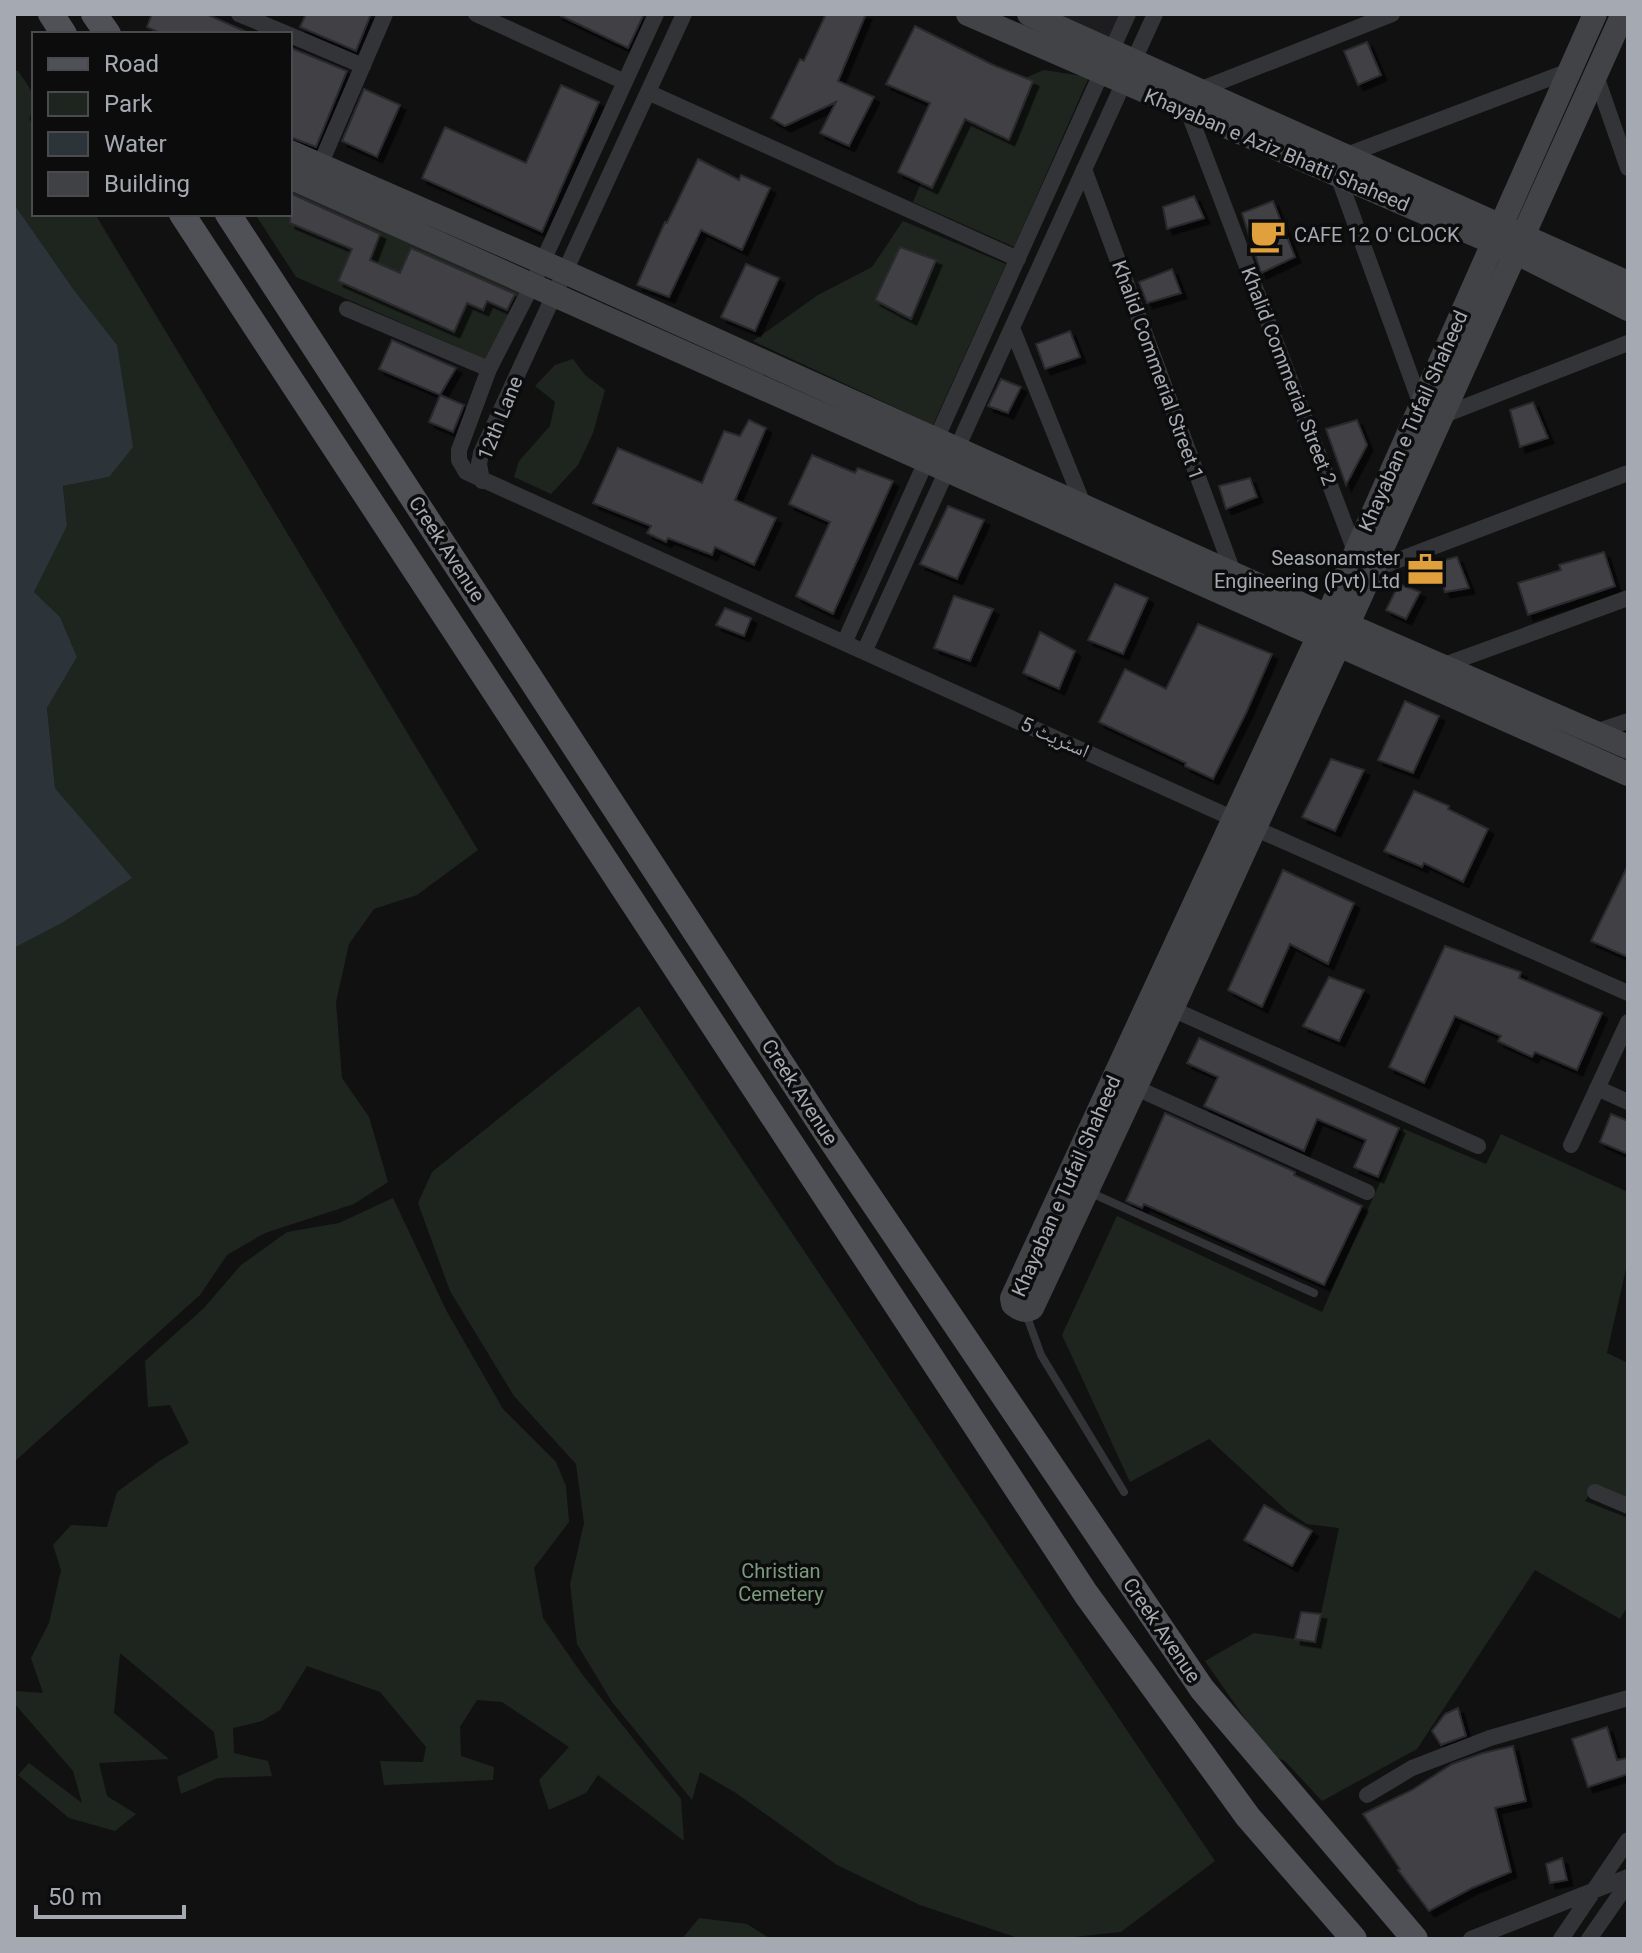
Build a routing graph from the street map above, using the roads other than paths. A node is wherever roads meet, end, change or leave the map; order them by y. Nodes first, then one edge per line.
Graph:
1 (51, 14) edge
2 (94, 14) edge
3 (239, 14) edge
4 (385, 14) edge
5 (476, 14) edge
6 (656, 14) edge
7 (684, 14) edge
8 (968, 14) edge
9 (1029, 14) edge
10 (1128, 14) edge
11 (1155, 14) edge
12 (1392, 14) edge
13 (1595, 14) edge
14 (1623, 14) edge
15 (63, 32) edge
16 (107, 32) edge
17 (281, 32) edge
18 (292, 37) edge
19 (1111, 51) junction
20 (1134, 61) junction
21 (363, 66) junction
22 (1569, 71) junction
23 (1595, 72) junction
24 (1102, 74) junction
25 (625, 82) junction
26 (1125, 84) junction
27 (650, 93) junction
28 (1193, 101) junction
29 (292, 153) edge
30 (320, 165) junction
31 (1341, 166) junction
32 (1628, 168) edge
33 (1084, 169) junction
34 (292, 178) edge
35 (183, 216) edge
36 (229, 216) edge
37 (1495, 234) junction
38 (1519, 244) junction
39 (1018, 259) junction
40 (542, 262) junction
41 (565, 272) junction
42 (1628, 283) edge
43 (543, 290) junction
44 (347, 309) dead end
45 (1628, 309) edge
46 (1012, 328) junction
47 (1628, 343) edge
48 (489, 369) junction
49 (1430, 409) junction
50 (943, 455) junction
51 (1628, 473) edge
52 (482, 481) junction
53 (1083, 504) junction
54 (1355, 551) junction
55 (1372, 570) junction
56 (1233, 572) junction
57 (1628, 598) edge
58 (1333, 630) junction
59 (845, 641) junction
60 (865, 650) junction
61 (1444, 665) junction
62 (1628, 721) edge
63 (1595, 732) junction
64 (1628, 747) edge
65 (1628, 774) edge
66 (1244, 823) junction
67 (1628, 993) edge
68 (1172, 1009) junction
69 (1628, 1022) edge
70 (1134, 1087) junction
71 (1597, 1088) junction
72 (1628, 1102) edge
73 (1571, 1145) dead end
74 (1478, 1146) dead end
75 (1087, 1192) junction
76 (1367, 1192) dead end
77 (1314, 1293) dead end
78 (1024, 1310) junction
79 (1124, 1492) dead end
80 (1595, 1492) dead end
81 (1628, 1506) edge
82 (1628, 1698) edge
83 (1367, 1795) dead end
84 (1628, 1840) edge
85 (1628, 1877) edge
86 (1628, 1883) edge
87 (1596, 1889) junction
88 (1354, 1939) edge
89 (1415, 1939) edge
90 (1471, 1939) edge
91 (1561, 1939) edge
92 (1589, 1939) edge

1 - 15 main road
2 - 16 main road
3 - 17 street
4 - 21 street
5 - 25 street
6 - 25 street, 12th Lane
7 - 27 street, 12th Lane
8 - 24 street, Khayaban e Aziz Bhatti Shaheed
9 - 19 street, Khayaban e Aziz Bhatti Shaheed
10 - 19 street
11 - 20 street
12 - 28 street
13 - 22 street, Khayaban e Tufail Shaheed
14 - 23 street, Khayaban e Tufail Shaheed
18 - 21 street
19 - 20 street, Khayaban e Aziz Bhatti Shaheed
19 - 24 street
20 - 26 street
20 - 28 street, Khayaban e Aziz Bhatti Shaheed
21 - 30 street
22 - 31 street
22 - 37 street, Khayaban e Tufail Shaheed
23 - 32 street
23 - 38 street, Khayaban e Tufail Shaheed
24 - 26 street, Khayaban e Aziz Bhatti Shaheed
24 - 39 street
25 - 40 street, 12th Lane
26 - 28 street, Khayaban e Aziz Bhatti Shaheed
26 - 33 street
27 - 39 street
27 - 41 street, 12th Lane
28 - 31 street, Khayaban e Aziz Bhatti Shaheed
28 - 54 street, Khalid Commerial Street 2
29 - 30 street
30 - 40 street
31 - 37 street, Khayaban e Aziz Bhatti Shaheed
31 - 49 street
33 - 46 street
33 - 56 street, Khalid Commerial Street 1
34 - 43 street
35 - 88 main road, Creek Avenue
36 - 89 main road, Creek Avenue
37 - 38 street, Khayaban e Aziz Bhatti Shaheed
37 - 49 street, Khayaban e Tufail Shaheed
38 - 42 street, Khayaban e Aziz Bhatti Shaheed
38 - 45 street, Khayaban e Aziz Bhatti Shaheed
38 - 49 street, Khayaban e Tufail Shaheed
39 - 50 street
40 - 41 street
40 - 43 street, 12th Lane
41 - 43 street, 12th Lane
41 - 50 street
43 - 48 street, 12th Lane
43 - 50 street
43 - 52 street, 12th Lane
44 - 48 street
46 - 50 street
46 - 53 street
47 - 49 street
48 - 52 street, 12th Lane
49 - 54 street, Khayaban e Tufail Shaheed
49 - 55 street, Khayaban e Tufail Shaheed
50 - 53 street
50 - 58 street
50 - 59 street
50 - 60 street
51 - 55 street
52 - 59 street, اسٹریٹ 5
53 - 56 street
54 - 58 street, Khayaban e Tufail Shaheed
55 - 58 street, Khayaban e Tufail Shaheed
56 - 58 street
57 - 61 street
58 - 61 street
58 - 65 street
58 - 66 street, Khayaban e Tufail Shaheed
59 - 60 street, اسٹریٹ 5
60 - 66 street, اسٹریٹ 5
61 - 63 street
62 - 63 street
63 - 64 street
66 - 67 street, اسٹریٹ 5
66 - 68 street, Khayaban e Tufail Shaheed
66 - 78 street, Khayaban e Tufail Shaheed
68 - 70 street, Khayaban e Tufail Shaheed
68 - 74 street
69 - 71 street
70 - 75 street, Khayaban e Tufail Shaheed
70 - 76 street
71 - 72 street
71 - 73 street
75 - 77 lane
75 - 78 street, Khayaban e Tufail Shaheed
78 - 79 lane
80 - 81 street
82 - 83 street
84 - 87 street
85 - 87 street
86 - 92 street
87 - 90 street
87 - 91 street

